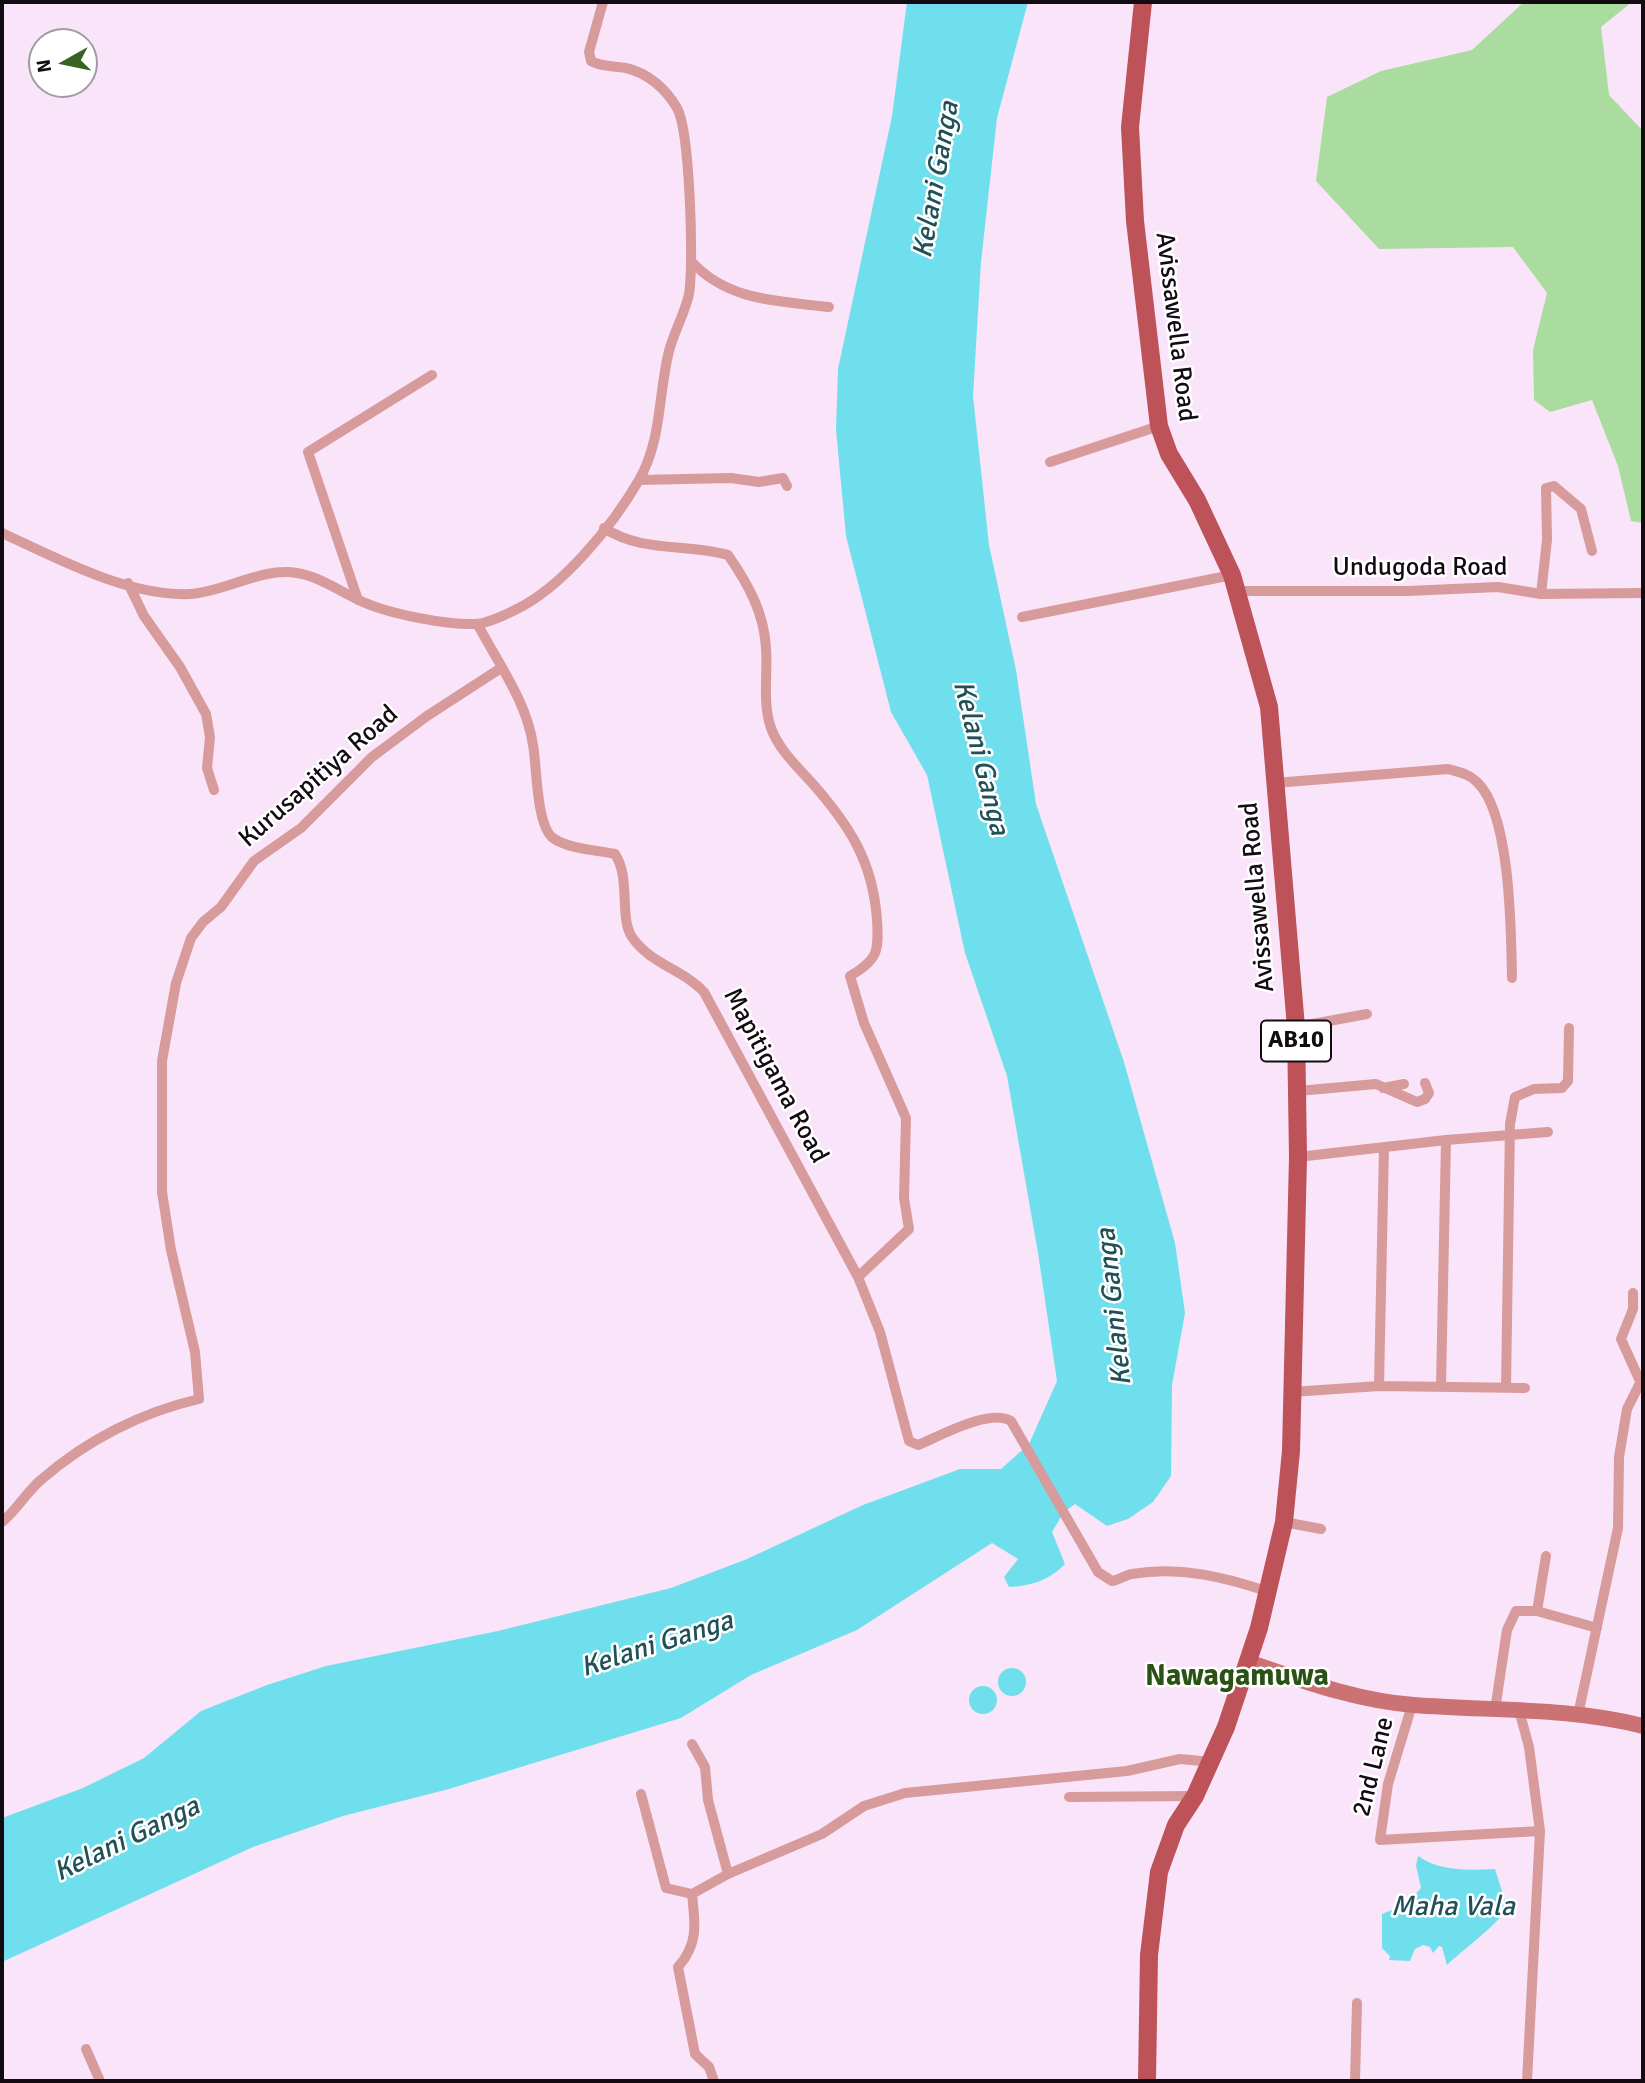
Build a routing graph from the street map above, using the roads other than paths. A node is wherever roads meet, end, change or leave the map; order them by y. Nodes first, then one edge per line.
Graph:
1 (603, 2) edge
2 (1143, 2) edge
3 (691, 261) junction
4 (829, 307) dead end
5 (432, 375) dead end
6 (1159, 426) junction
7 (1050, 462) dead end
8 (639, 480) junction
9 (787, 486) dead end
10 (604, 528) junction
11 (2, 533) edge
12 (1592, 551) dead end
13 (128, 583) junction
14 (1235, 583) junction
15 (1643, 593) edge
16 (1541, 594) junction
17 (358, 600) junction
18 (1022, 617) dead end
19 (478, 625) junction
20 (501, 668) junction
21 (1275, 783) junction
22 (214, 790) dead end
23 (1512, 978) dead end
24 (1367, 1014) dead end
25 (1296, 1027) junction
26 (1569, 1028) dead end
27 (1425, 1083) dead end
28 (1404, 1084) dead end
29 (1384, 1088) junction
30 (1298, 1091) junction
31 (1548, 1132) dead end
32 (1511, 1135) junction
33 (1446, 1140) junction
34 (1384, 1147) junction
35 (1298, 1157) junction
36 (858, 1277) junction
37 (1633, 1293) dead end
38 (1641, 1378) edge
39 (1441, 1385) junction
40 (1379, 1386) junction
41 (1506, 1387) junction
42 (1525, 1388) dead end
43 (1292, 1392) junction
44 (2, 1522) edge
45 (1284, 1522) junction
46 (1321, 1529) dead end
47 (1546, 1556) dead end
48 (1269, 1592) junction
49 (1537, 1611) junction
50 (1597, 1628) junction
51 (1248, 1662) junction
52 (1412, 1705) junction
53 (1495, 1710) junction
54 (1519, 1710) junction
55 (1578, 1715) junction
56 (1643, 1726) edge
57 (692, 1744) dead end
58 (1212, 1762) junction
59 (641, 1794) dead end
60 (1195, 1796) junction
61 (1069, 1797) dead end
62 (1540, 1830) junction
63 (728, 1874) junction
64 (692, 1894) junction
65 (1357, 2003) dead end
66 (86, 2049) dead end
67 (100, 2081) edge
68 (714, 2081) edge
69 (1147, 2081) edge
70 (1355, 2081) edge
71 (1527, 2081) edge

1 - 3 street
2 - 6 main road, Avissawella Road / AB10
3 - 4 street
3 - 8 street
5 - 17 street
6 - 7 street
6 - 14 main road, Avissawella Road / AB10
8 - 9 street
8 - 10 street
10 - 19 street
10 - 36 street
11 - 13 street
12 - 16 street
13 - 17 street
13 - 22 street
14 - 16 street, Undugoda Road
14 - 18 street, Undugoda Road
14 - 21 main road, Avissawella Road / AB10
15 - 16 street, Undugoda Road
17 - 19 street
19 - 20 street, Mapitigama Road
20 - 36 street, Mapitigama Road
20 - 44 street, Kurusapitiya Road
21 - 23 street
21 - 25 main road, Avissawella Road / AB10
24 - 25 street
25 - 30 main road, Avissawella Road / AB10
26 - 32 street
27 - 29 street
28 - 29 street
29 - 30 street
30 - 35 main road, Avissawella Road / AB10
31 - 32 street
32 - 33 street
32 - 41 street
33 - 34 street
33 - 39 street
34 - 35 street
34 - 40 street
35 - 43 main road, Avissawella Road / AB10
36 - 48 street, Mapitigama Road
37 - 38 street
38 - 50 street
39 - 40 street
39 - 41 street
40 - 43 street
41 - 42 street
43 - 45 main road, Avissawella Road / AB10
45 - 46 street
45 - 48 main road, Avissawella Road / AB10
47 - 49 street
48 - 51 main road, Avissawella Road / AB10
49 - 50 street
49 - 53 street
50 - 55 street
51 - 52 street
51 - 58 main road, Avissawella Road / AB10
52 - 53 street
52 - 62 street, 2nd Lane
53 - 54 street
54 - 55 street
54 - 62 street
55 - 56 street
57 - 63 street
58 - 60 main road, Avissawella Road / AB10
58 - 63 street
59 - 64 street
60 - 61 street
60 - 69 main road, Avissawella Road / AB10
62 - 71 street
63 - 64 street
64 - 68 street
65 - 70 street
66 - 67 street

